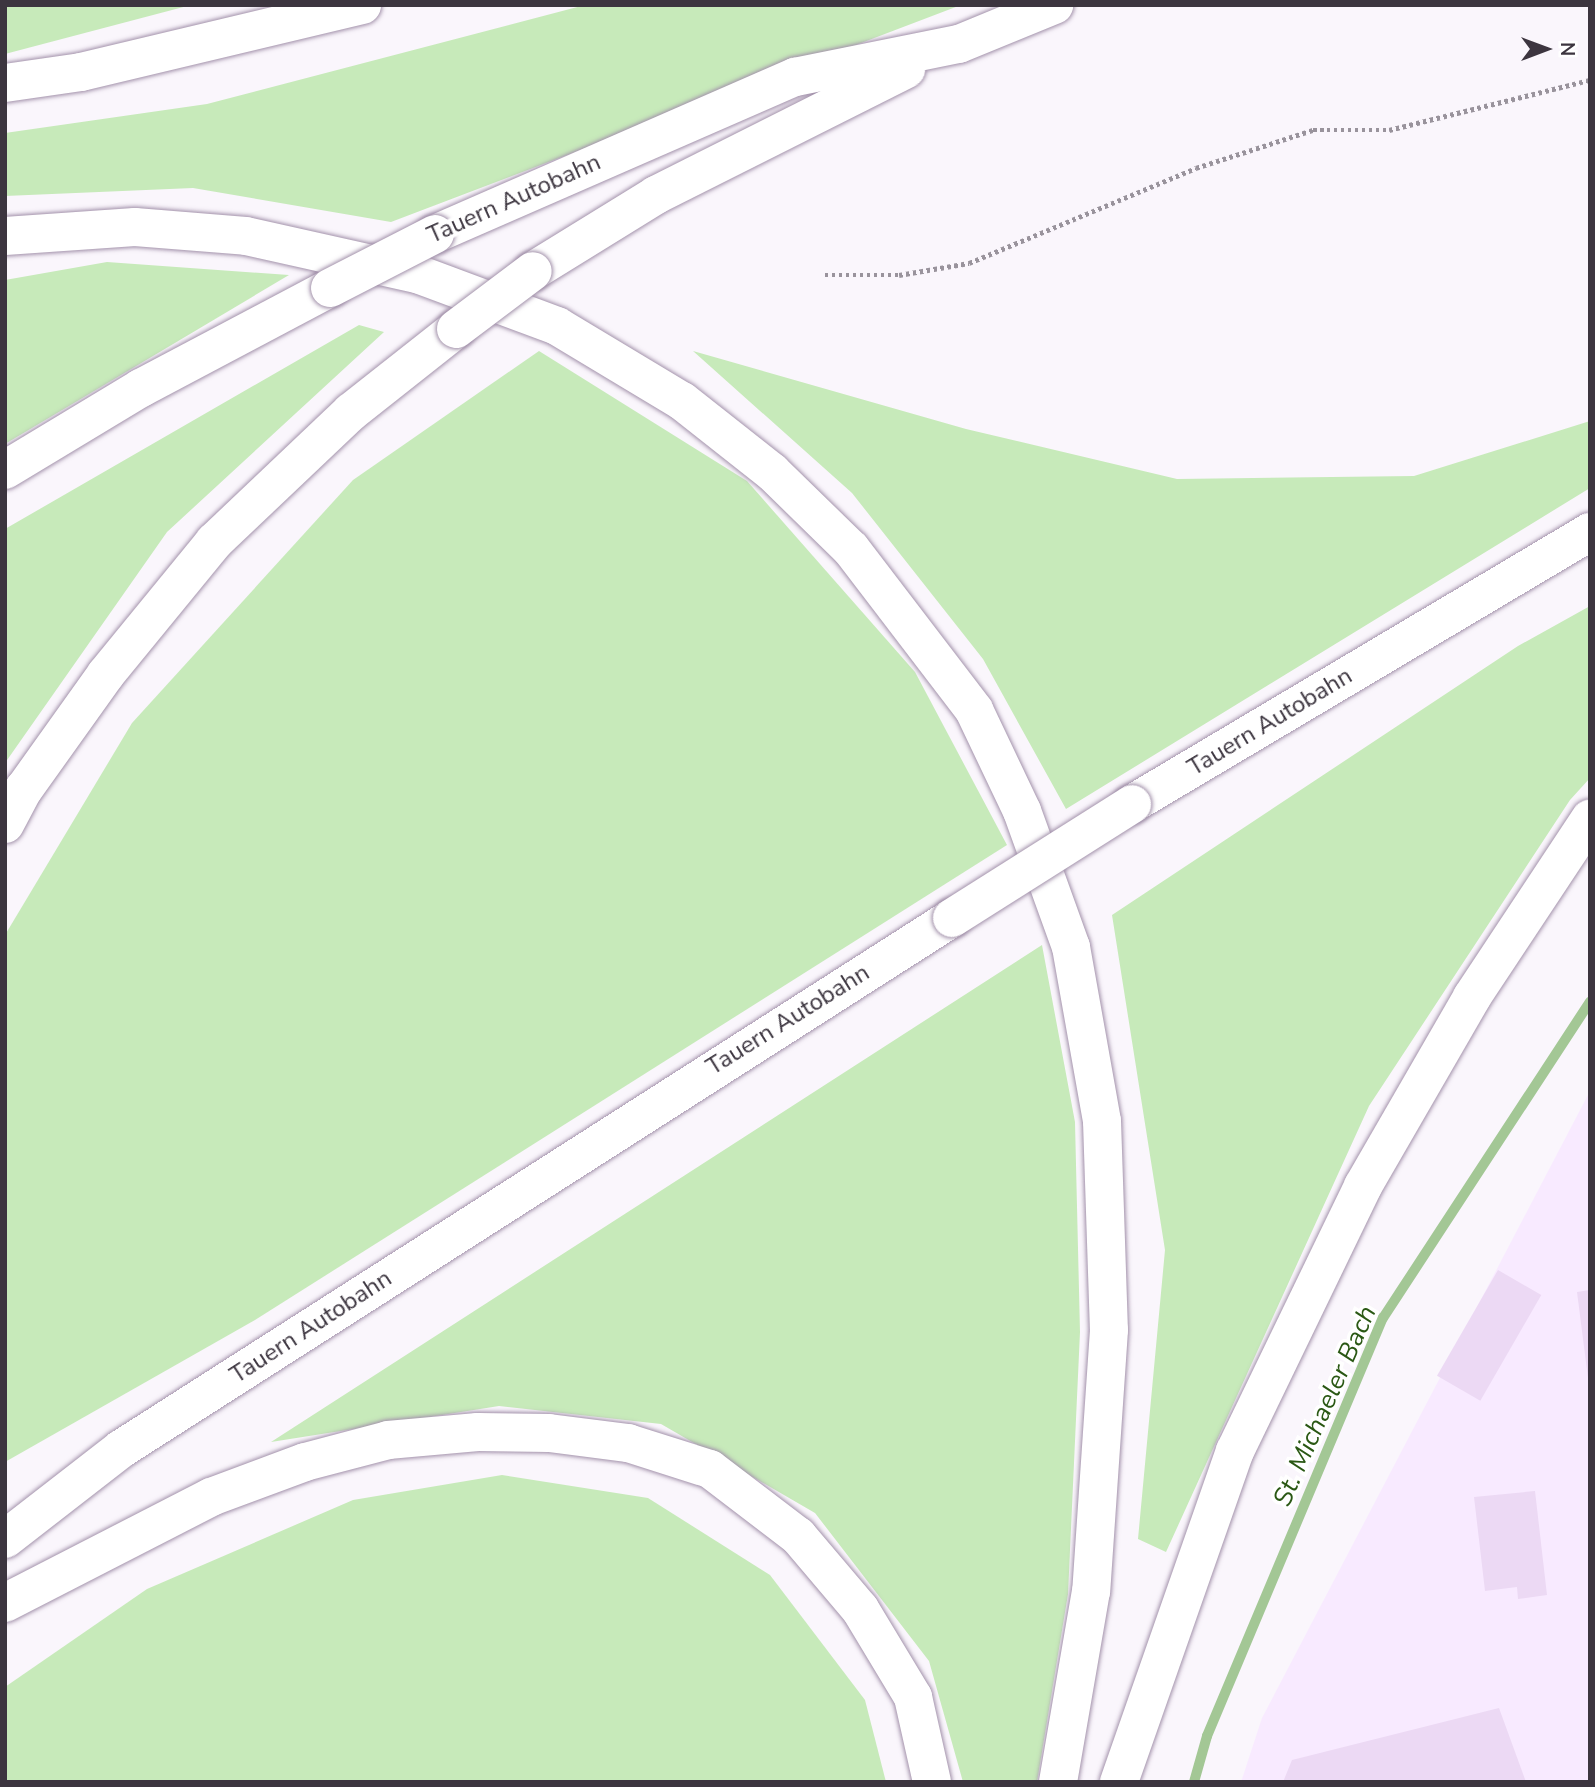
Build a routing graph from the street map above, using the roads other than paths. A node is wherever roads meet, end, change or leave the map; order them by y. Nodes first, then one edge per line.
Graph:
1 (362, 5) edge
2 (1055, 5) edge
3 (959, 44) junction
4 (5, 83) edge
5 (5, 236) edge
6 (5, 470) edge
7 (1590, 532) edge
8 (1590, 819) edge
9 (5, 824) edge
10 (121, 1449) junction
11 (5, 1505) edge
12 (5, 1539) edge
13 (5, 1603) edge
14 (932, 1782) edge
15 (1058, 1782) edge
16 (1119, 1782) edge

1 - 4 highway
2 - 3 highway, Tauern Autobahn
3 - 6 highway, Tauern Autobahn, bridge
3 - 9 highway, bridge
5 - 15 highway
7 - 10 highway, Tauern Autobahn, bridge
8 - 16 highway
10 - 11 highway
10 - 12 highway, Tauern Autobahn
13 - 14 highway

